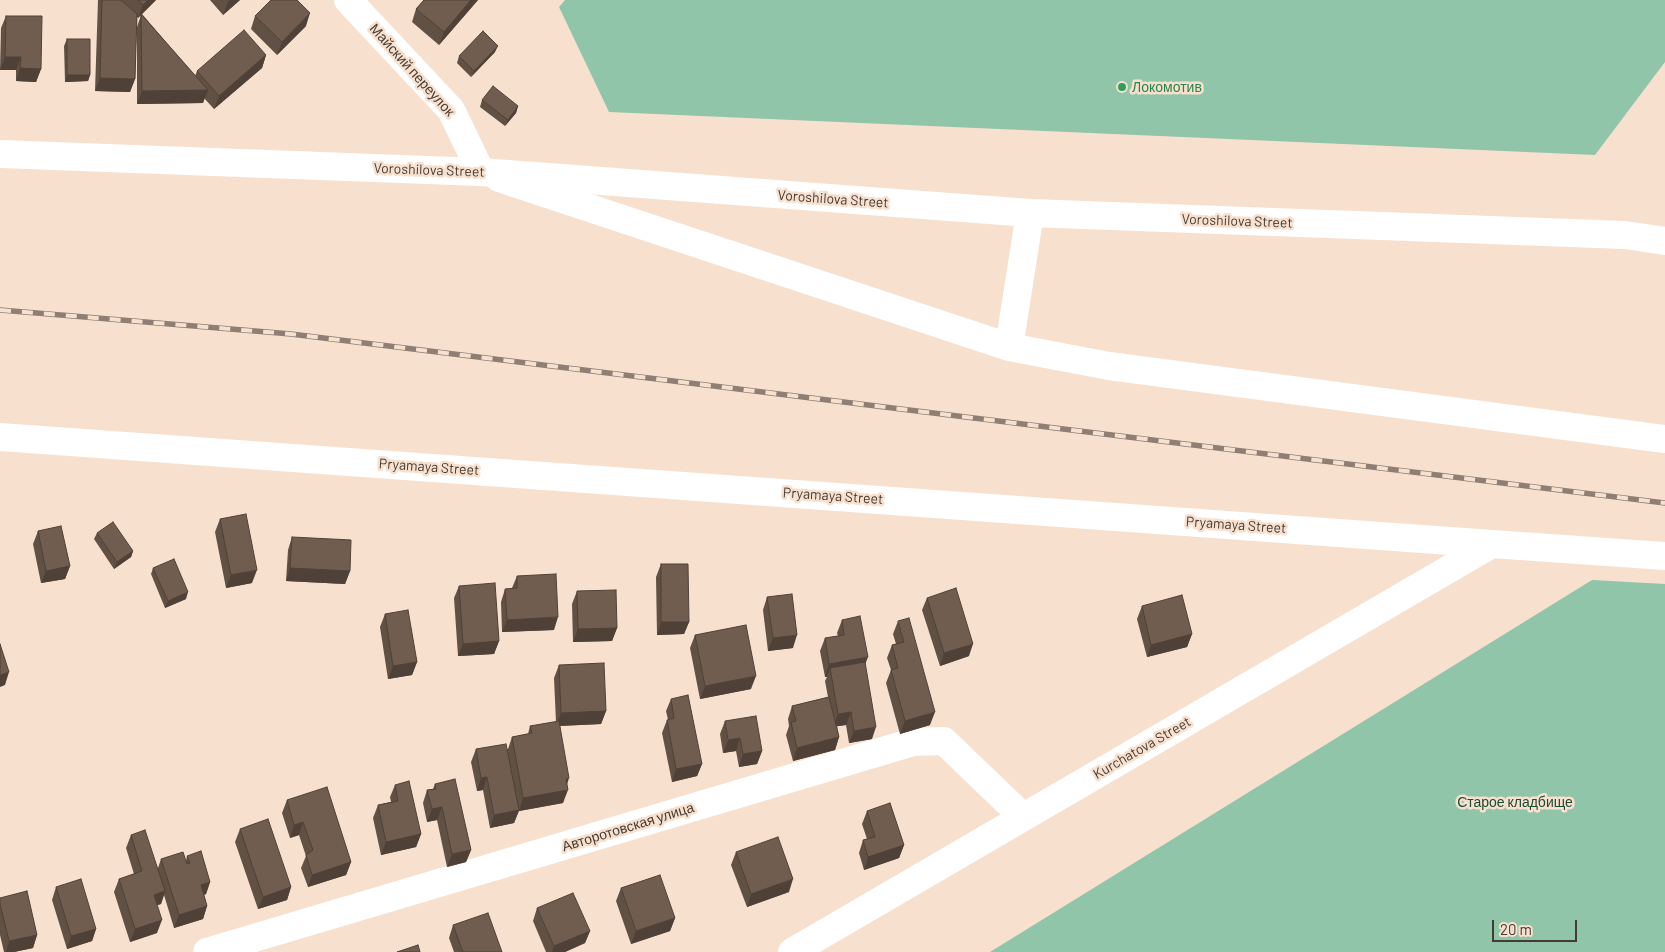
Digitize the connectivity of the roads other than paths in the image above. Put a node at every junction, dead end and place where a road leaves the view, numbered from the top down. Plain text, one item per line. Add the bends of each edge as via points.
1 (348, 0) edge
2 (0, 154) edge
3 (481, 172) junction
4 (1030, 214) junction
5 (1665, 242) edge
6 (1009, 347) junction
7 (0, 436) edge
8 (1665, 439) edge
9 (1492, 544) junction
10 (1665, 556) edge
11 (1024, 817) junction
12 (207, 952) edge
13 (792, 952) edge

1 - 3 street, Майский переулок via 452,110
2 - 3 street, Voroshilova Street
3 - 4 street, Voroshilova Street
3 - 6 street
4 - 5 street, Voroshilova Street via 1625,235
4 - 6 street
6 - 8 street via 1109,366
7 - 9 street, Pryamaya Street
9 - 10 street, Pryamaya Street
9 - 11 street, Kurchatova Street
11 - 12 street, Авторотовская улица via 944,741 913,742
11 - 13 street, Kurchatova Street

